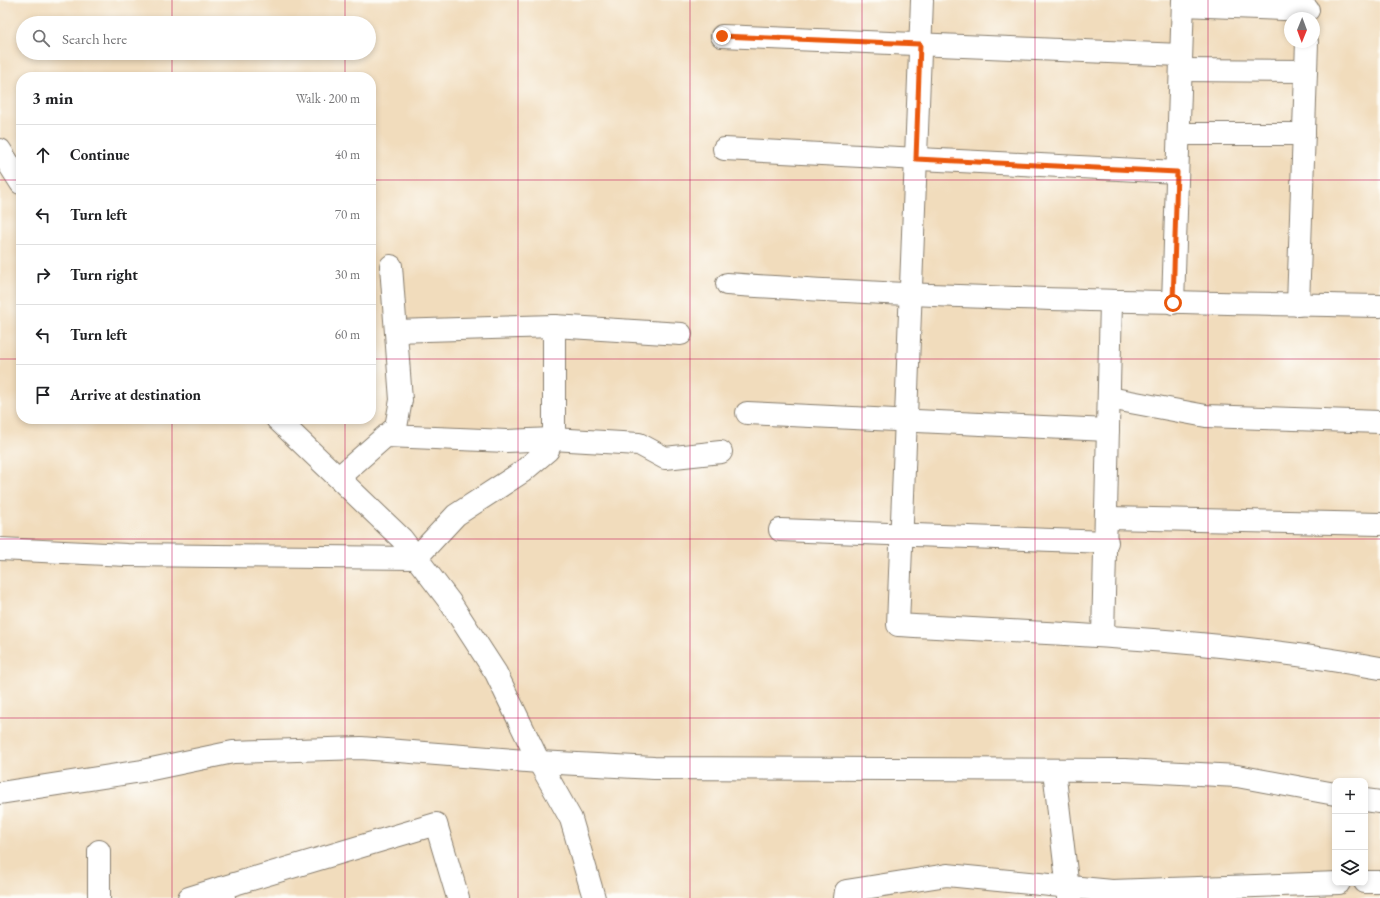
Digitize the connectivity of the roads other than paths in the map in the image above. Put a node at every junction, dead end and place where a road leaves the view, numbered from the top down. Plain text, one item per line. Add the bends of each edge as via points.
1 (922, 0) edge
2 (1183, 3) edge
3 (1308, 9) edge
4 (722, 36) dead end
5 (920, 44) junction
6 (1307, 48) edge
7 (1181, 62) junction
8 (1306, 71) junction
9 (1179, 134) junction
10 (1304, 134) junction
11 (724, 149) dead end
12 (0, 150) edge
13 (916, 159) junction
14 (1177, 172) junction
15 (16, 175) edge
16 (391, 266) dead end
17 (727, 284) dead end
18 (910, 294) junction
19 (1111, 302) junction
20 (1173, 303) junction
21 (1298, 305) junction
22 (1380, 306) edge
23 (554, 326) junction
24 (396, 331) junction
25 (681, 334) dead end
26 (1109, 398) junction
27 (747, 413) dead end
28 (906, 420) junction
29 (1380, 422) edge
30 (282, 424) edge
31 (1108, 430) junction
32 (387, 436) junction
33 (552, 439) junction
34 (721, 452) dead end
35 (339, 477) junction
36 (1108, 518) junction
37 (1380, 524) edge
38 (780, 530) dead end
39 (901, 534) junction
40 (1107, 542) junction
41 (0, 549) edge
42 (416, 558) junction
43 (1103, 636) junction
44 (1380, 668) edge
45 (539, 762) junction
46 (1054, 770) junction
47 (0, 793) edge
48 (1332, 793) edge
49 (1368, 800) edge
50 (1380, 802) edge
51 (99, 852) dead end
52 (1368, 882) edge
53 (1380, 882) edge
54 (1332, 884) edge
55 (1068, 892) edge
56 (223, 893) edge
57 (1207, 893) edge
58 (99, 898) edge
59 (189, 898) edge
60 (458, 898) edge
61 (594, 898) edge
62 (846, 898) edge

1 - 5 street
2 - 3 street
2 - 7 street
4 - 5 street
5 - 7 street
5 - 13 street
6 - 8 street
7 - 8 street
7 - 9 street
8 - 10 street
9 - 10 street
9 - 14 street
10 - 21 street
11 - 13 street
12 - 15 street
13 - 14 street
13 - 18 street
14 - 20 street
16 - 24 street
17 - 18 street
18 - 19 street
18 - 28 street
19 - 20 street
19 - 26 street
20 - 21 street
21 - 22 street
23 - 24 street
23 - 25 street
23 - 33 street
24 - 32 street via 401,400 396,427
26 - 29 street via 1206,416
26 - 31 street
27 - 28 street
28 - 31 street
28 - 39 street
30 - 35 street
31 - 36 street
32 - 33 street via 507,441
32 - 35 street
33 - 34 street via 639,444 665,458
33 - 42 street via 548,450 522,472 456,515
35 - 42 street via 402,539
36 - 37 street
36 - 40 street
38 - 39 street
39 - 40 street
39 - 43 street via 898,625
40 - 43 street
41 - 42 street via 127,555
42 - 45 street via 450,602 496,673
43 - 44 street via 1182,641
45 - 46 street via 654,768
45 - 47 street via 361,748 233,752 142,771
45 - 61 street via 571,819
46 - 48 street via 1125,770 1237,776
46 - 55 street
49 - 50 street
51 - 58 street
52 - 53 street
54 - 57 street
55 - 57 street
55 - 62 street via 947,875 846,891
56 - 59 street
56 - 60 street via 436,824

